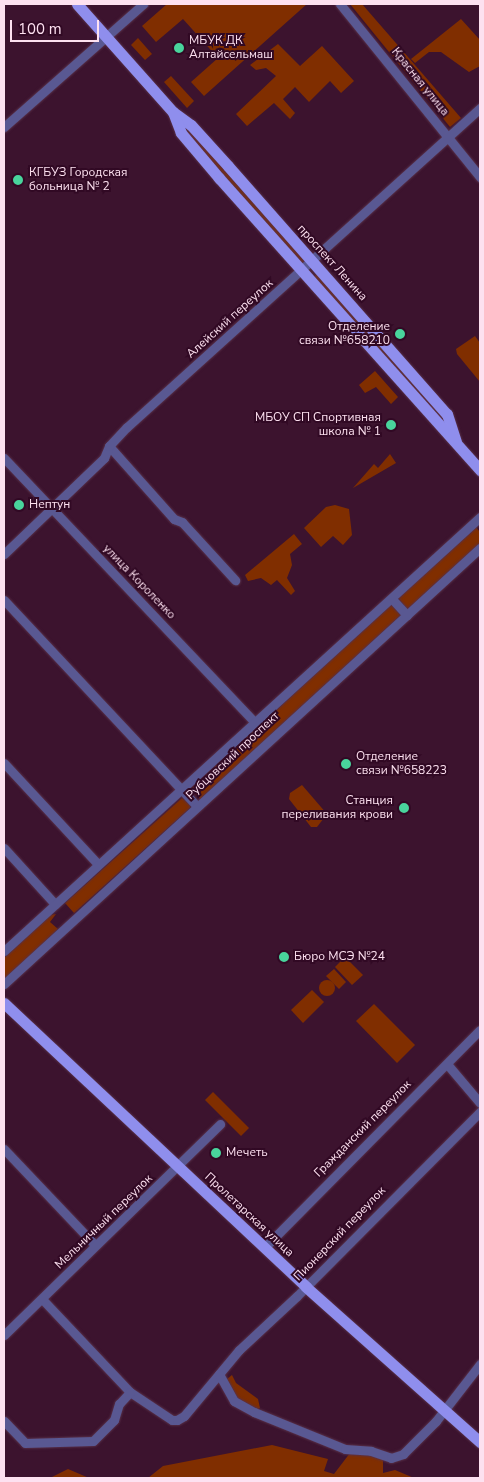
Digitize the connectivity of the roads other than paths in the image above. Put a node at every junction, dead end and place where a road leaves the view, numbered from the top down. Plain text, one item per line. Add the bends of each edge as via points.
1 (77, 4) edge
2 (143, 4) edge
3 (340, 4) edge
4 (106, 36) junction
5 (480, 108) edge
6 (4, 127) edge
7 (184, 127) junction
8 (449, 139) junction
9 (480, 177) edge
10 (312, 261) junction
11 (302, 270) junction
12 (447, 426) junction
13 (109, 446) junction
14 (4, 458) edge
15 (480, 470) edge
16 (50, 508) junction
17 (480, 518) edge
18 (480, 548) edge
19 (4, 554) edge
20 (235, 580) dead end
21 (392, 599) junction
22 (4, 600) edge
23 (408, 614) junction
24 (256, 724) junction
25 (4, 762) edge
26 (184, 789) junction
27 (198, 806) junction
28 (4, 848) edge
29 (98, 864) junction
30 (55, 904) junction
31 (4, 951) edge
32 (4, 984) edge
33 (4, 1003) edge
34 (480, 1030) edge
35 (447, 1064) junction
36 (480, 1103) edge
37 (480, 1112) edge
38 (220, 1124) dead end
39 (4, 1149) edge
40 (178, 1167) junction
41 (94, 1244) junction
42 (265, 1247) junction
43 (306, 1287) junction
44 (43, 1300) junction
45 (6, 1330) edge
46 (480, 1364) edge
47 (219, 1374) junction
48 (130, 1392) junction
49 (444, 1411) junction
50 (4, 1421) edge
51 (480, 1442) edge

1 - 4 main road, проспект Ленина
2 - 4 street
3 - 8 street, Красная улица
4 - 6 street
4 - 7 main road, проспект Ленина
5 - 8 street, Алейский переулок
7 - 10 main road, проспект Ленина
7 - 11 main road, проспект Ленина
8 - 9 street, Красная улица
8 - 10 street, Алейский переулок
10 - 11 street, Алейский переулок
10 - 12 main road, проспект Ленина
11 - 12 main road, проспект Ленина
11 - 13 street, Алейский переулок
12 - 15 main road, проспект Ленина
13 - 16 street, Алейский переулок via 104,458
13 - 20 street via 174,519 182,522
14 - 16 street, улица Короленко
16 - 19 street, Алейский переулок
16 - 24 street, улица Короленко
17 - 21 street, Рубцовский проспект
18 - 23 street, Рубцовский проспект
21 - 23 street
21 - 24 street, Рубцовский проспект
22 - 26 street
23 - 27 street, Рубцовский проспект
24 - 26 street, Рубцовский проспект
25 - 29 street
26 - 27 street
26 - 29 street, Рубцовский проспект
27 - 32 street, Рубцовский проспект
28 - 30 street
29 - 30 street, Рубцовский проспект
30 - 31 street, Рубцовский проспект
33 - 40 main road, Пролетарская улица
34 - 35 street, Гражданский переулок
35 - 36 street
35 - 42 street, Гражданский переулок
37 - 43 street, Пионерский переулок
38 - 40 street, Мельничный переулок
39 - 41 street
40 - 41 street, Мельничный переулок
40 - 42 main road, Пролетарская улица
41 - 44 street, Мельничный переулок
42 - 43 main road, Пролетарская улица
43 - 47 street, Пионерский переулок via 239,1350
43 - 49 main road, Пролетарская улица
44 - 45 street, Мельничный переулок
44 - 48 street
46 - 49 street
47 - 48 street, Пионерский переулок via 184,1416 172,1420
47 - 49 street via 234,1401 254,1412 345,1449 371,1451 391,1458 403,1454
48 - 50 street via 118,1404 114,1420 93,1441 25,1443
49 - 51 main road, Пролетарская улица

